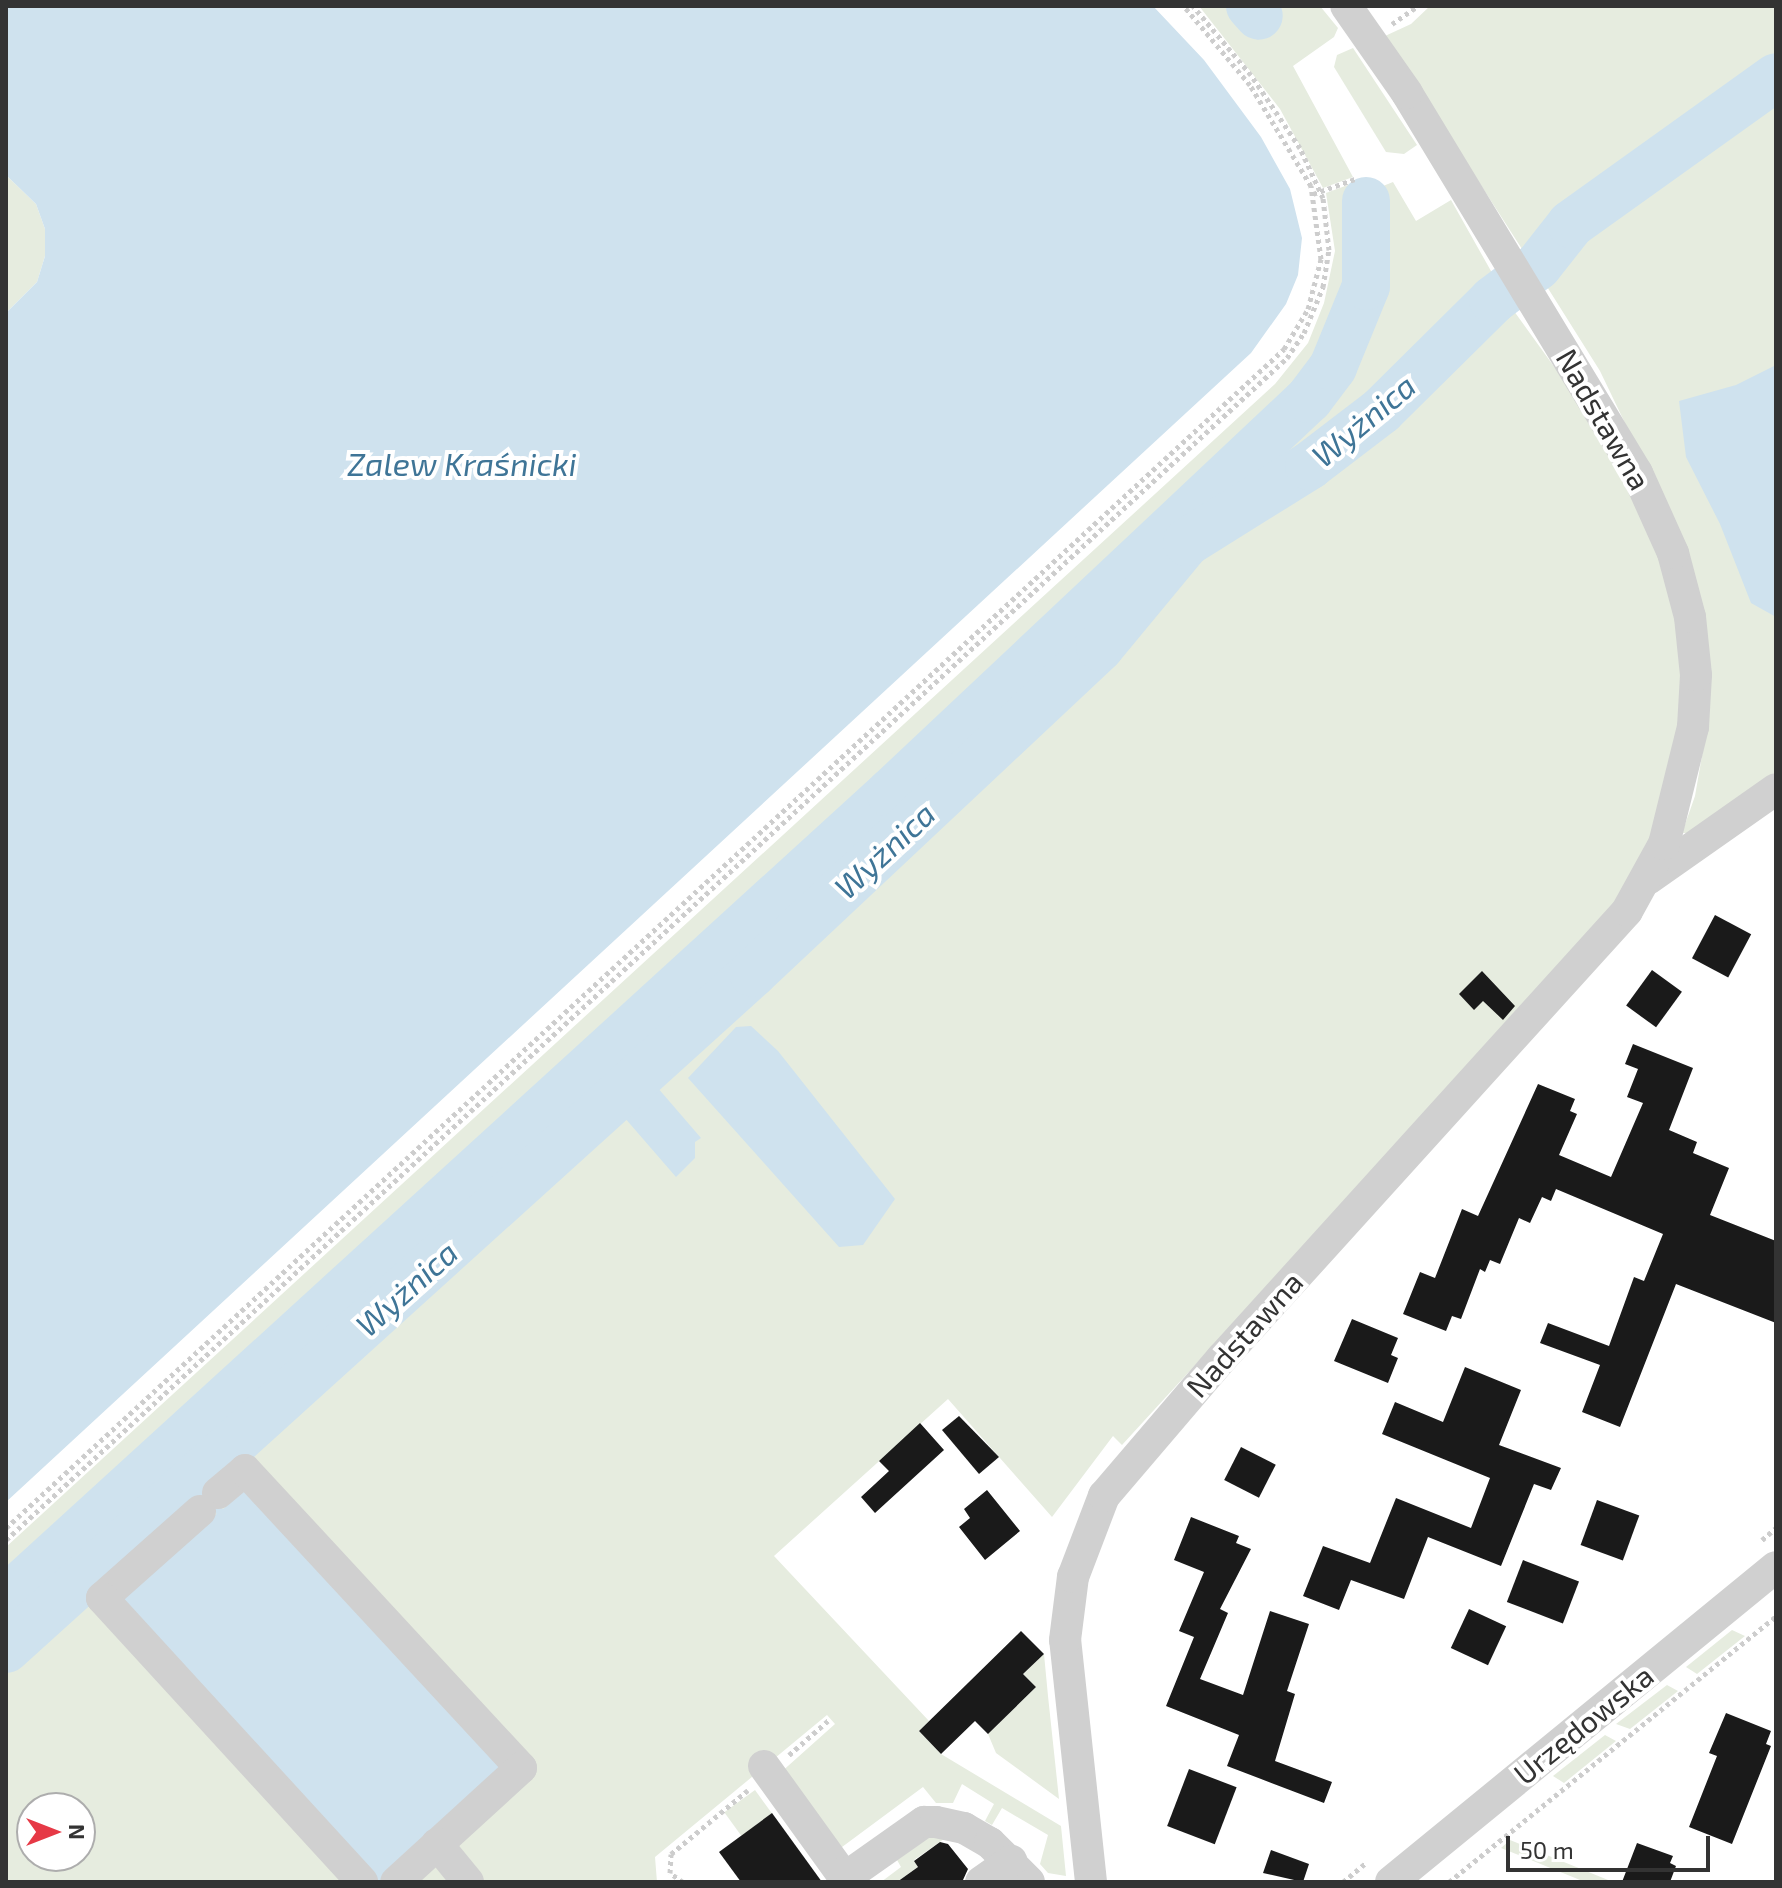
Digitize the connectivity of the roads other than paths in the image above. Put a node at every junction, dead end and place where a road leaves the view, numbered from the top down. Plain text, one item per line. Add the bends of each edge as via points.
1 (1351, 24) edge
2 (1776, 789) edge
3 (1648, 879) junction
4 (1776, 1567) edge
5 (766, 1769) road end
6 (437, 1844) junction
7 (1020, 1872) edge
8 (362, 1882) edge
9 (396, 1882) edge
10 (468, 1882) edge
11 (981, 1882) edge
12 (1091, 1882) edge
13 (1391, 1882) edge

1 - 3 street, Nadstawna via 1563,347 1637,473 1673,553 1690,617 1696,675 1693,727 1678,802
2 - 3 street, Nadstawna
3 - 12 street, Nadstawna via 1627,911 1222,1358 1104,1496 1073,1577 1065,1640
4 - 13 street, Urzędowska
5 - 7 street via 842,1874 853,1872 924,1822 964,1828
6 - 8 street via 521,1768 245,1470 102,1598
6 - 9 street
6 - 10 street
7 - 11 street

